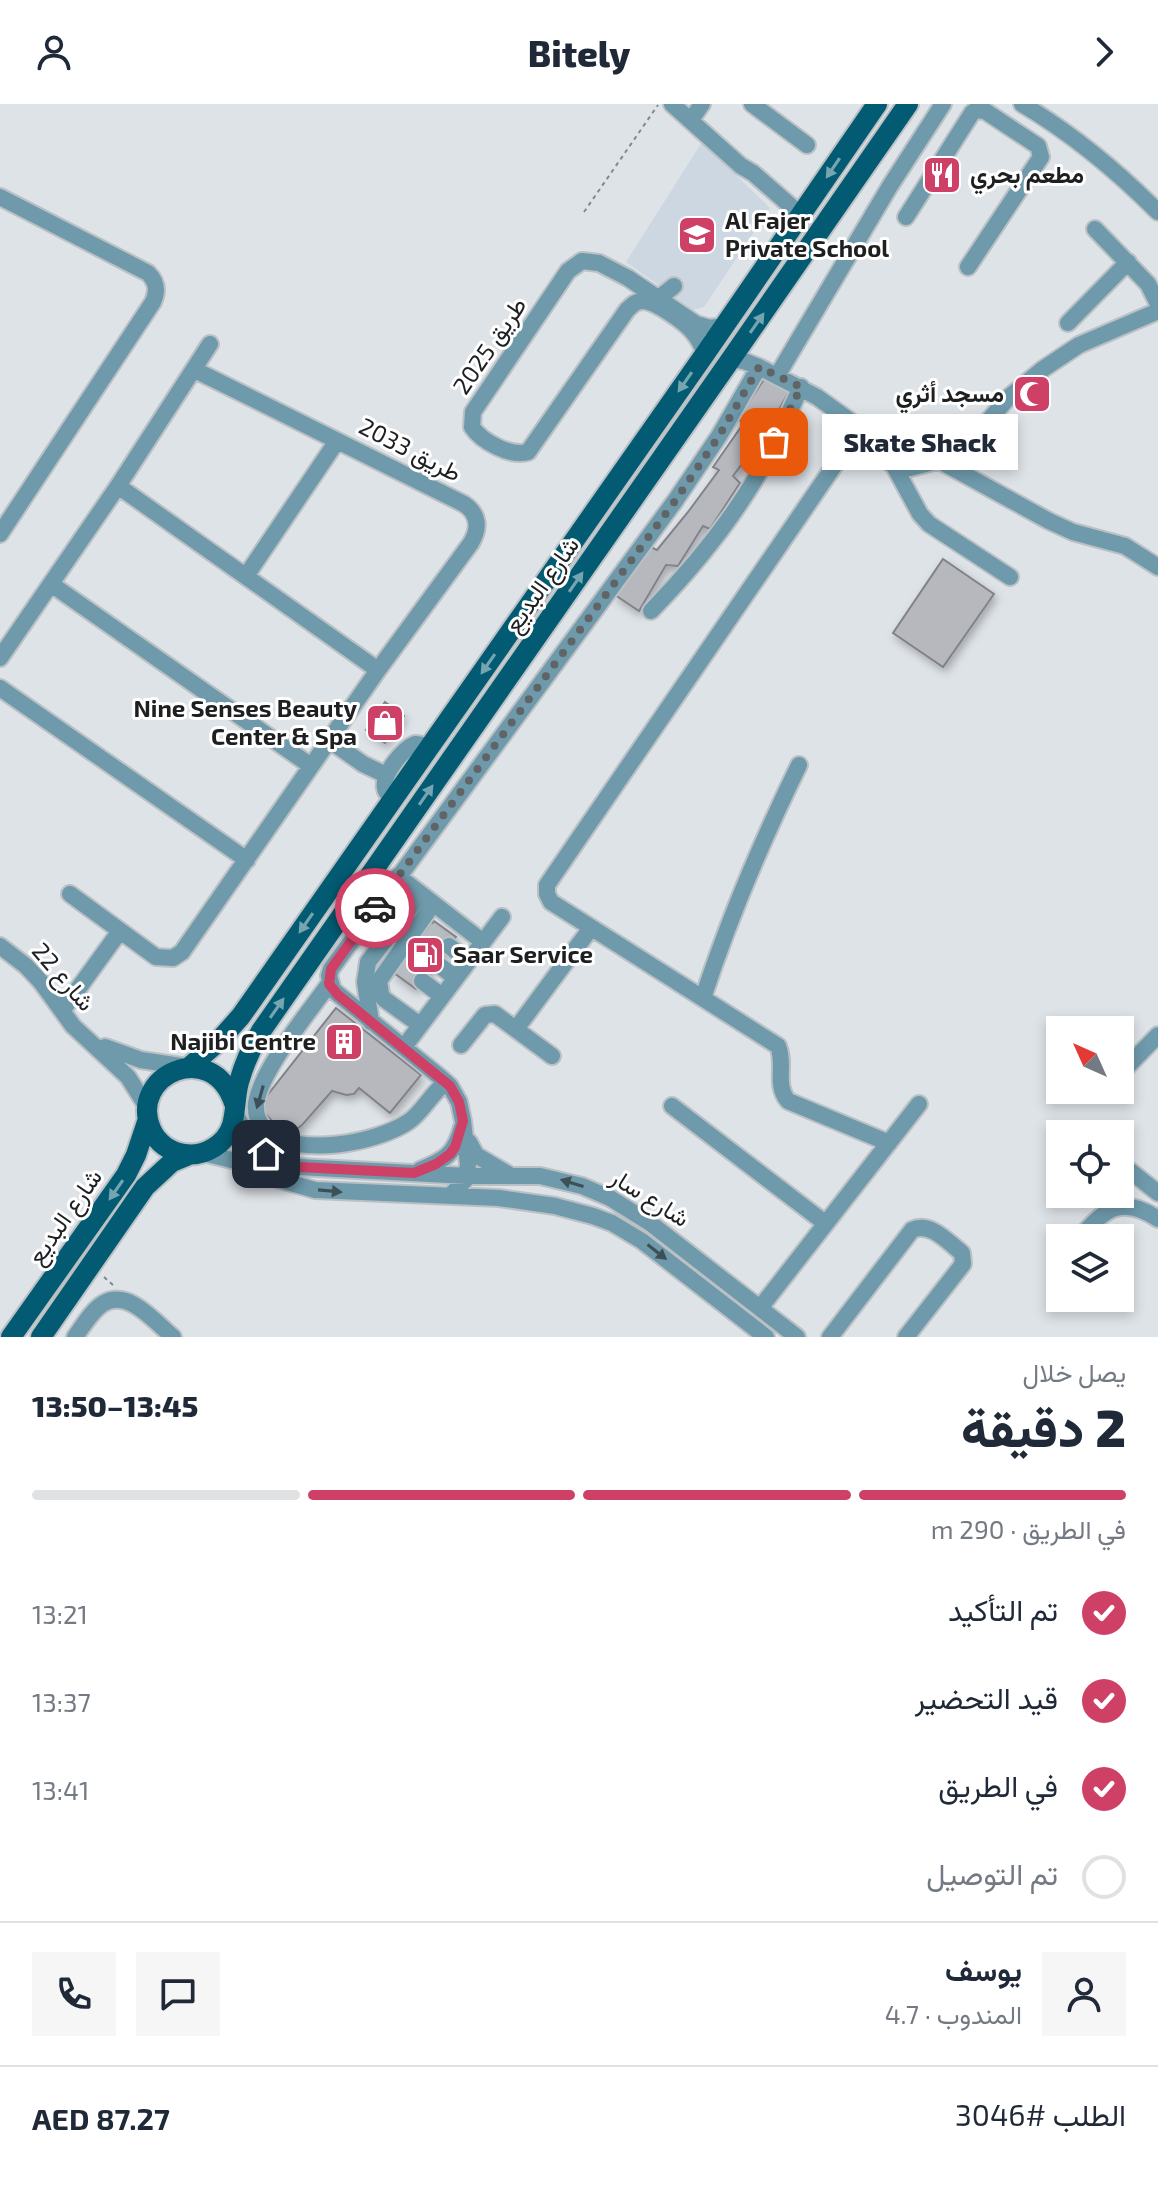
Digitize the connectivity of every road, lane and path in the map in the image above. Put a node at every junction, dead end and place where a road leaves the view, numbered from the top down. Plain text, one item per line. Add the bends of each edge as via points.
1 (658, 104) edge
2 (672, 104) edge
3 (702, 104) edge
4 (752, 104) edge
5 (877, 104) edge
6 (908, 104) edge
7 (943, 104) edge
8 (1022, 104) edge
9 (691, 120) junction
10 (807, 145) dead end
11 (890, 186) junction
12 (0, 197) edge
13 (915, 201) junction
14 (584, 212) dead end
15 (1158, 212) edge
16 (906, 217) dead end
17 (799, 218) junction
18 (1095, 229) dead end
19 (1128, 262) junction
20 (968, 267) dead end
21 (628, 278) junction
22 (674, 286) dead end
23 (658, 299) junction
24 (1158, 304) edge
25 (627, 310) junction
26 (1158, 311) edge
27 (1068, 323) dead end
28 (724, 326) junction
29 (210, 344) dead end
30 (705, 354) junction
31 (731, 359) junction
32 (759, 367) junction
33 (195, 370) junction
34 (777, 376) junction
35 (801, 387) junction
36 (860, 428) junction
37 (337, 441) junction
38 (937, 461) junction
39 (902, 467) junction
40 (118, 486) junction
41 (0, 534) edge
42 (1158, 567) edge
43 (246, 576) junction
44 (1010, 577) dead end
45 (51, 584) junction
46 (651, 611) dead end
47 (0, 658) edge
48 (378, 670) junction
49 (0, 688) edge
50 (329, 740) junction
51 (430, 746) junction
52 (799, 765) dead end
53 (311, 766) junction
54 (386, 775) junction
55 (393, 799) junction
56 (247, 860) junction
57 (398, 876) junction
58 (70, 894) dead end
59 (427, 899) junction
60 (502, 917) dead end
61 (591, 928) junction
62 (120, 931) junction
63 (483, 942) junction
64 (0, 946) edge
65 (449, 946) tunnel mouth
66 (468, 961) junction
67 (436, 963) tunnel mouth
68 (456, 978) junction
69 (422, 981) tunnel mouth
70 (329, 984) junction
71 (442, 996) junction
72 (703, 998) junction
73 (62, 1011) junction
74 (371, 1022) junction
75 (420, 1025) junction
76 (516, 1029) junction
77 (1158, 1035) edge
78 (87, 1040) junction
79 (461, 1045) dead end
80 (404, 1047) junction
81 (552, 1056) dead end
82 (1134, 1060) edge
83 (188, 1068) junction
84 (446, 1082) junction
85 (919, 1104) dead end
86 (672, 1106) dead end
87 (234, 1107) junction
88 (148, 1113) junction
89 (463, 1121) junction
90 (889, 1143) junction
91 (196, 1154) junction
92 (414, 1173) junction
93 (1134, 1174) edge
94 (467, 1176) junction
95 (510, 1176) junction
96 (1158, 1193) edge
97 (451, 1195) junction
98 (1158, 1219) edge
99 (825, 1223) junction
100 (1092, 1224) edge
101 (91, 1265) junction
102 (133, 1304) junction
103 (760, 1308) junction
104 (758, 1334) edge
105 (11, 1337) edge
106 (41, 1337) edge
107 (75, 1337) edge
108 (173, 1337) edge
109 (797, 1337) edge
110 (830, 1337) edge
111 (906, 1337) edge

1 - 14 path
2 - 9 street
3 - 9 street
4 - 10 street
5 -> 17 main road, شارع البديع
31 -> 6 main road, شارع البديع
7 - 11 street
8 - 15 street via 1095,153
9 - 17 street
11 - 13 street
11 - 34 street
12 - 41 street via 148,273 157,290
13 - 16 street
13 - 20 street via 976,110 1038,146 1038,163
17 - 28 main road, شارع البديع
18 - 19 street
19 - 24 street
19 - 27 street
21 - 23 street, طريق 2025
21 - 25 street
21 - 25 street, طريق 2025 via 593,261 572,267 473,412 475,432 514,454 532,449
22 - 23 street
23 - 28 street, طريق 2025 via 696,324
25 - 30 street via 640,301 655,304 691,330
26 - 38 street via 1079,345 1043,369 959,449
28 - 30 main road, شارع البديع
29 - 33 street
30 -> 51 main road, شارع البديع
31 - 32 street
87 -> 31 main road, شارع البديع via 261,1031
32 - 34 street
32 - 57 street via 675,501
33 - 37 street, طريق 2033
33 - 40 street
34 - 35 street
35 - 36 street
35 - 46 street via 733,515
36 - 38 street via 889,433
36 - 39 street via 871,447
36 - 61 street via 547,885 551,902
37 - 43 street
37 - 48 street, طريق 2033 via 464,504 477,522 471,543
38 - 39 street
38 - 42 street via 1060,527 1125,546
39 - 44 street via 929,524
40 - 43 street
40 - 45 street
43 - 48 street
45 - 47 street
45 - 53 street
48 - 50 street, طريق 2033
49 - 56 street
50 - 53 street, طريق 2033
50 - 54 street
51 - 54 street via 410,745
51 - 55 main road, شارع البديع
52 - 72 street via 746,880
53 - 56 street, طريق 2033
54 - 55 street via 385,788
55 -> 83 main road, شارع البديع via 241,1016
56 - 62 street, طريق 2033 via 178,956 156,957
57 - 59 street
57 - 70 street via 335,962
58 - 62 street, طريق 2033
59 - 63 street
59 - 74 street via 368,962
59 - 75 street via 423,927 379,981 384,999
60 - 63 street
61 - 72 street
61 - 76 street
62 - 73 street
63 - 66 street
64 - 73 street, شارع 22 via 26,966
65 - 66 street
66 - 68 street
67 - 68 street
68 - 71 street
69 - 71 street
70 - 74 street
70 -> 84 street via 258,1094 256,1114 264,1129 293,1145 329,1145 380,1135 413,1118
71 - 75 street
72 - 90 street via 778,1046 779,1085 788,1101
73 - 78 street, شارع 22
74 - 80 street
75 - 80 street
76 - 79 street via 490,1013
76 - 81 street
77 - 82 street
78 - 83 street, شارع 22 via 141,1060
78 - 88 street, شارع 22 via 128,1077
80 - 84 street
83 - 87 main road via 213,1073 223,1081
83 - 88 main road via 161,1080
84 - 89 street
85 - 90 street
86 - 99 street
87 - 91 main road via 226,1138
87 - 92 street, شارع سار via 251,1141 282,1162
88 - 91 main road via 162,1144 174,1152
88 -> 105 main road, شارع البديع via 126,1175
89 - 92 street via 450,1154
89 - 94 street
89 - 95 street via 476,1155
90 - 99 street
91 -> 97 street, شارع سار via 240,1162 315,1190
91 - 101 main road, شارع البديع via 172,1162 151,1181
92 - 94 street, شارع سار
93 - 96 street
94 - 95 street, شارع سار
94 - 97 street
103 -> 95 street, شارع سار via 626,1207 582,1186
97 -> 104 street, شارع سار via 564,1208 612,1223
98 - 100 street via 1143,1209 1121,1207 1101,1214
99 - 103 street
101 - 102 path
101 - 106 main road, شارع البديع
102 - 107 street via 103,1303
102 - 108 street
103 - 109 street, شارع سار
110 - 111 street via 912,1230 926,1227 962,1253 963,1264

